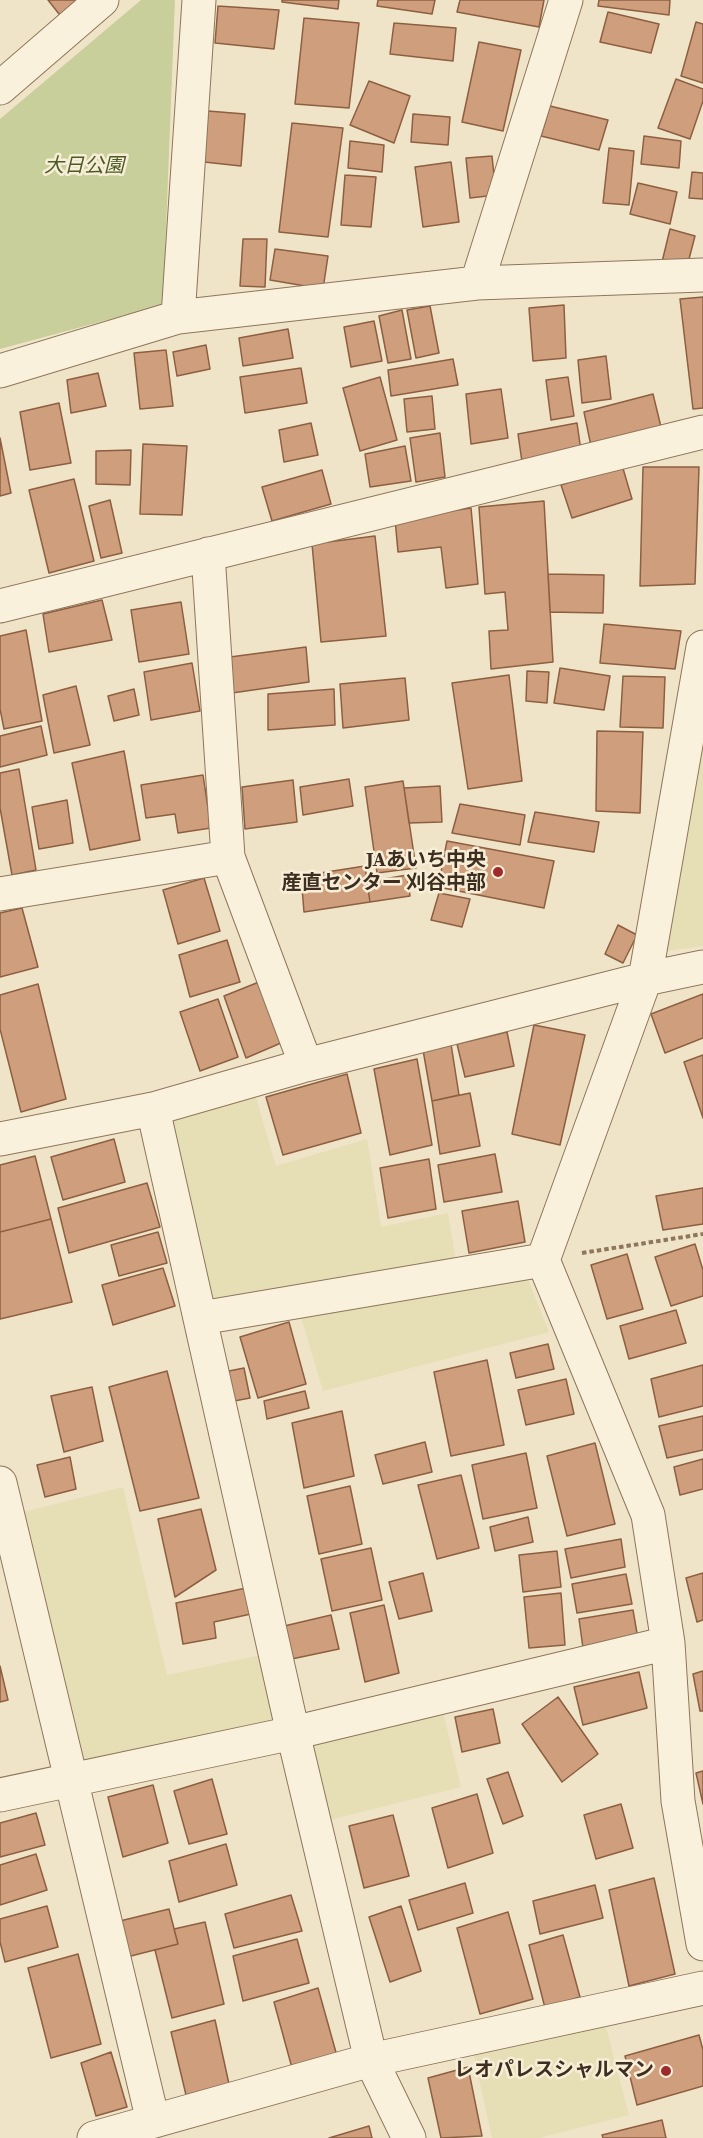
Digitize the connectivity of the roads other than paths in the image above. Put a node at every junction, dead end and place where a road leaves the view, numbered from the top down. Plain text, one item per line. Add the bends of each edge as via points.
1 (102, 0) edge
2 (199, 0) edge
3 (566, 0) edge
4 (0, 88) edge
5 (703, 275) edge
6 (477, 283) junction
7 (178, 317) junction
8 (0, 372) edge
9 (703, 432) edge
10 (208, 554) junction
11 (0, 606) edge
12 (703, 646) edge
13 (228, 856) junction
14 (0, 894) edge
15 (703, 967) edge
16 (645, 979) junction
17 (306, 1065) junction
18 (153, 1109) junction
19 (0, 1139) edge
20 (543, 1260) junction
21 (201, 1318) junction
22 (0, 1483) edge
23 (668, 1643) junction
24 (293, 1732) junction
25 (71, 1778) junction
26 (0, 1795) edge
27 (703, 1944) edge
28 (703, 1988) edge
29 (371, 2060) junction
30 (153, 2121) junction
31 (94, 2138) edge
32 (408, 2138) edge

1 - 4 street
2 - 7 street
3 - 6 street
5 - 6 street
6 - 7 street
7 - 8 street
9 - 10 street
10 - 11 street
10 - 13 street
12 - 16 street
13 - 14 street
13 - 17 street
15 - 16 street
16 - 17 street
16 - 20 street
17 - 18 street
18 - 19 street
18 - 21 street
20 - 21 street
20 - 23 street via 648,1515
21 - 24 street
22 - 25 street
23 - 24 street
23 - 27 street via 678,1801
24 - 25 street
24 - 29 street
25 - 26 street
25 - 30 street
28 - 29 street
29 - 30 street
29 - 32 street
30 - 31 street

